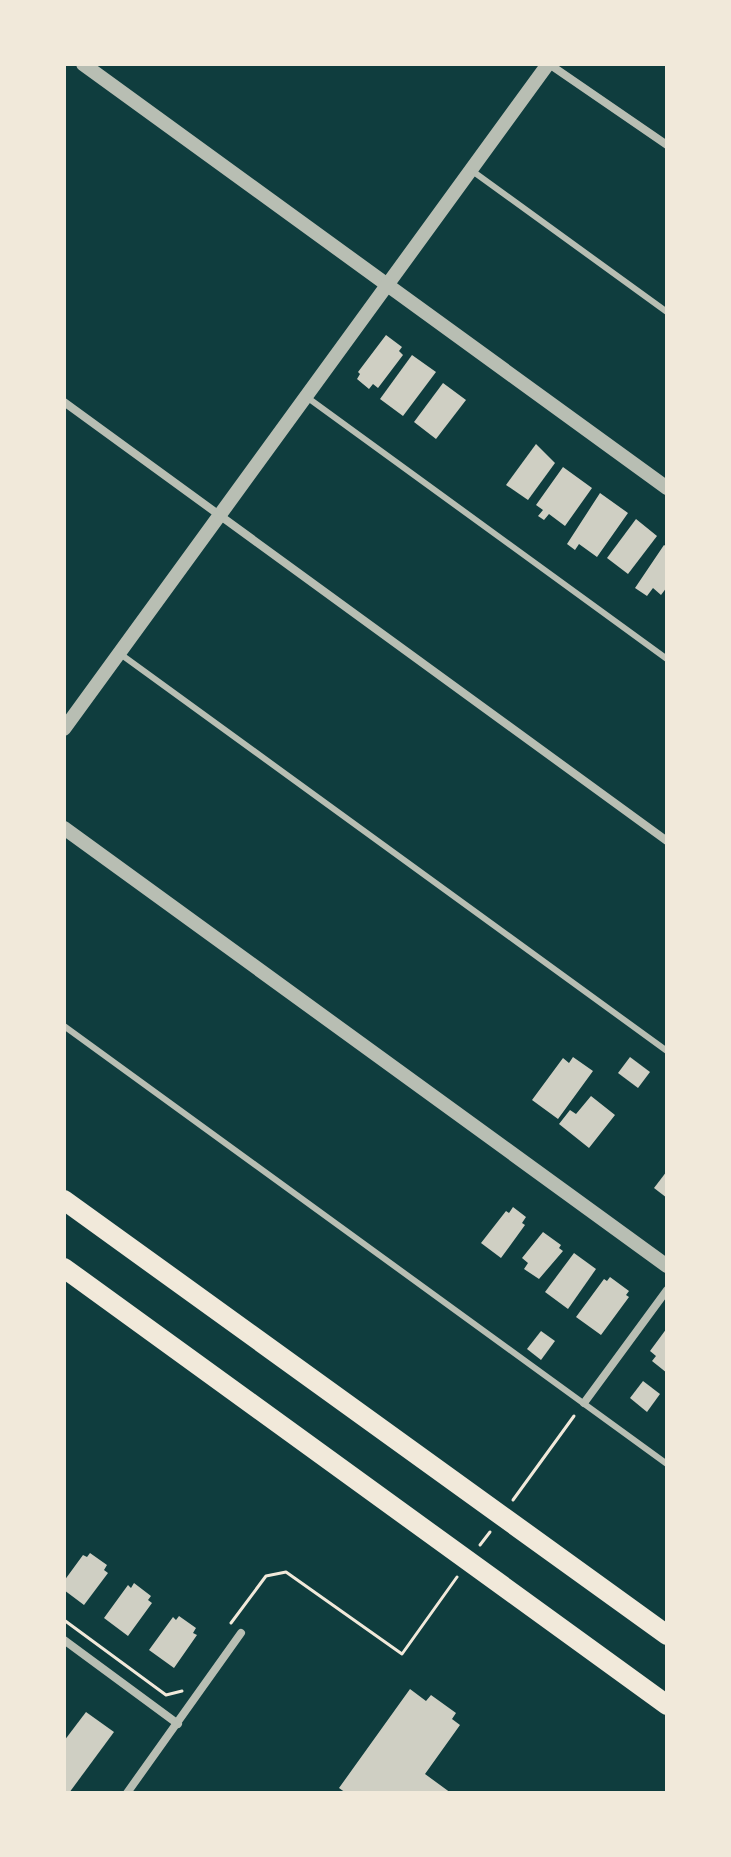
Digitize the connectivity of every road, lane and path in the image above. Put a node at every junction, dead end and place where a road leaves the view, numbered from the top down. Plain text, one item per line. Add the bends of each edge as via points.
1 (83, 64) edge
2 (549, 64) edge
3 (667, 145) edge
4 (471, 170) junction
5 (386, 284) junction
6 (667, 312) edge
7 (305, 396) junction
8 (64, 402) edge
9 (667, 488) edge
10 (218, 515) junction
11 (119, 653) junction
12 (667, 659) edge
13 (64, 729) edge
14 (64, 828) edge
15 (667, 841) edge
16 (64, 1026) edge
17 (667, 1051) edge
18 (64, 1200) edge
19 (667, 1266) edge
20 (64, 1268) edge
21 (667, 1290) edge
22 (584, 1403) junction
23 (574, 1416) dead end
24 (667, 1464) edge
25 (505, 1510) dead end
26 (496, 1523) dead end
27 (477, 1548) dead end
28 (459, 1574) dead end
29 (64, 1620) edge
30 (224, 1633) dead end
31 (241, 1633) dead end
32 (667, 1635) edge
33 (64, 1640) edge
34 (190, 1679) dead end
35 (667, 1705) edge
36 (178, 1724) junction
37 (127, 1793) edge

1 - 5 street
2 - 3 street
2 - 4 street
4 - 5 street
4 - 6 lane
5 - 7 street
5 - 9 street
7 - 10 street
7 - 12 lane
8 - 10 street
10 - 11 street
10 - 15 street
11 - 13 street
11 - 17 lane
14 - 19 street
16 - 22 lane
18 - 32 highway
20 - 35 highway
21 - 22 street
22 - 24 lane
23 - 25 path
26 - 27 path
28 - 30 path via 402,1654 286,1572 266,1576
29 - 34 path via 170,1696
31 - 36 street
33 - 36 street
36 - 37 street

